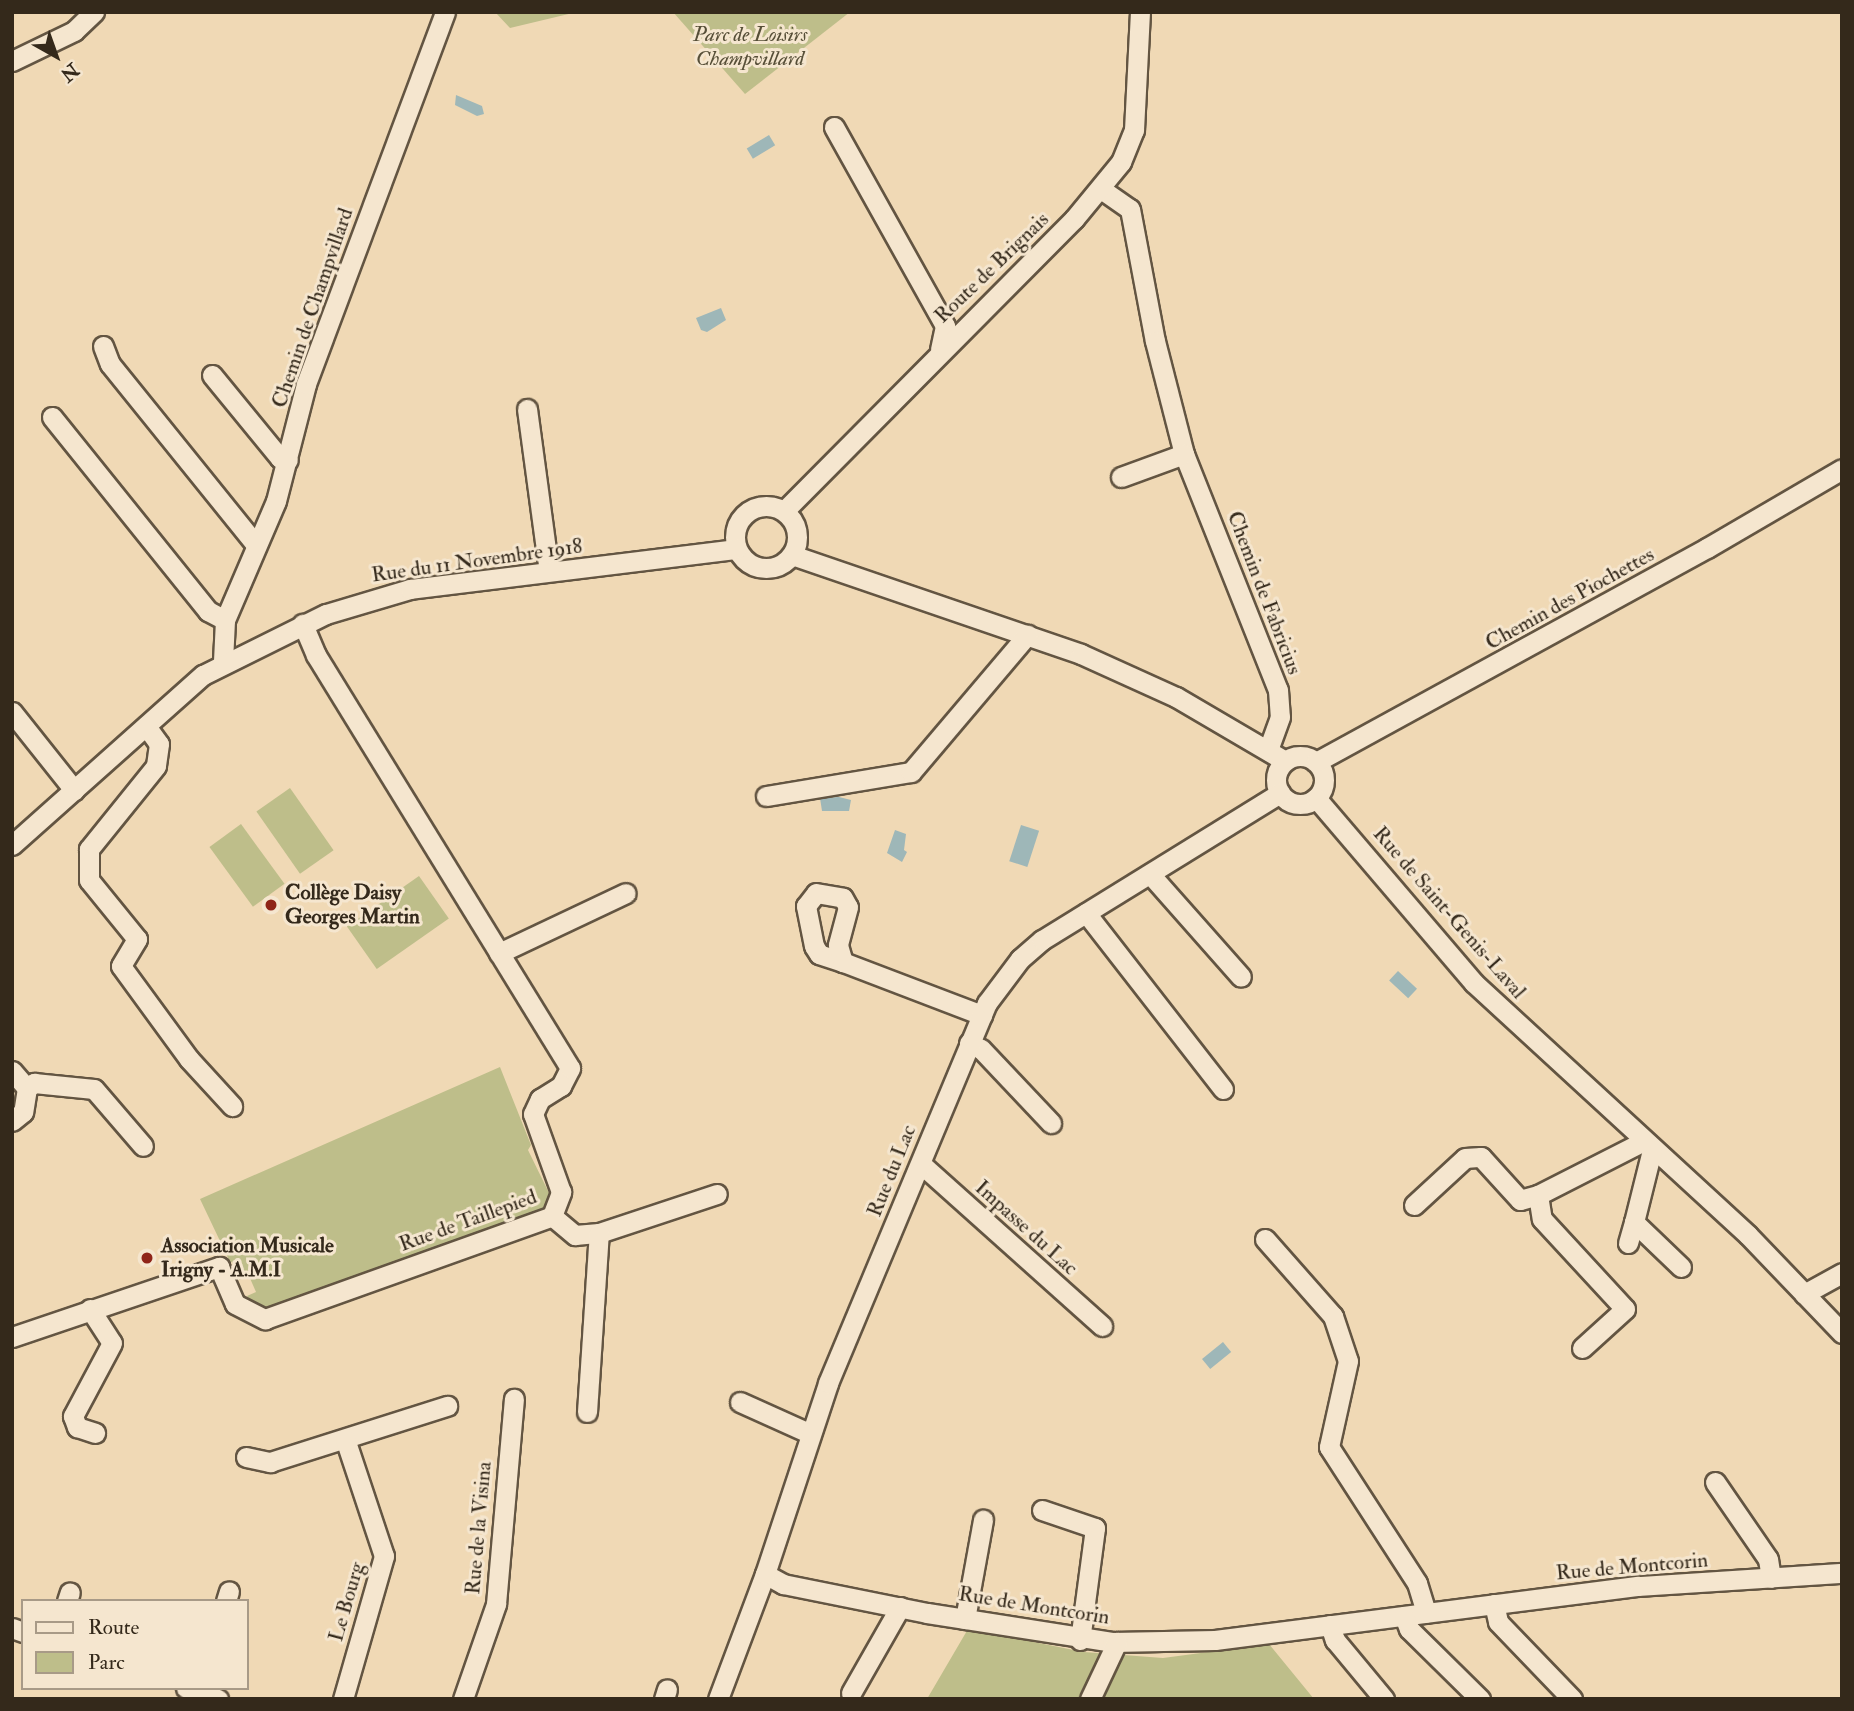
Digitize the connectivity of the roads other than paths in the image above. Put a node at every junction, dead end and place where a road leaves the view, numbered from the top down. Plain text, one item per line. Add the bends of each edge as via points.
1 (94, 12) edge
2 (445, 12) edge
3 (1140, 12) edge
4 (12, 61) edge
5 (834, 127) dead end
6 (1101, 189) junction
7 (103, 346) dead end
8 (940, 350) junction
9 (212, 375) dead end
10 (527, 410) dead end
11 (52, 417) dead end
12 (1184, 454) junction
13 (288, 460) junction
14 (1842, 469) edge
15 (1121, 477) dead end
16 (784, 511) junction
17 (255, 544) junction
18 (736, 549) junction
19 (792, 555) junction
20 (549, 571) junction
21 (225, 620) junction
22 (303, 624) junction
23 (1027, 635) junction
24 (223, 661) junction
25 (12, 712) edge
26 (146, 726) junction
27 (1268, 750) junction
28 (1285, 761) junction
29 (1316, 762) junction
30 (74, 790) junction
31 (1280, 793) junction
32 (766, 796) dead end
33 (1316, 798) junction
34 (12, 845) edge
35 (1150, 874) junction
36 (626, 893) dead end
37 (1086, 913) junction
38 (499, 953) junction
39 (843, 962) dead end
40 (1241, 977) dead end
41 (982, 1015) junction
42 (969, 1043) junction
43 (12, 1071) edge
44 (27, 1088) junction
45 (1223, 1089) dead end
46 (232, 1106) dead end
47 (12, 1121) edge
48 (1051, 1123) dead end
49 (144, 1146) dead end
50 (1647, 1146) junction
51 (920, 1164) junction
52 (717, 1194) dead end
53 (1538, 1195) junction
54 (1414, 1205) dead end
55 (552, 1216) junction
56 (1634, 1222) junction
57 (599, 1233) junction
58 (1265, 1239) dead end
59 (1628, 1243) dead end
60 (1681, 1266) dead end
61 (1842, 1273) edge
62 (1804, 1294) junction
63 (90, 1309) junction
64 (1102, 1326) dead end
65 (1842, 1333) edge
66 (12, 1337) edge
67 (1582, 1348) dead end
68 (514, 1399) dead end
69 (740, 1402) dead end
70 (447, 1406) dead end
71 (587, 1412) dead end
72 (95, 1433) dead end
73 (809, 1433) junction
74 (345, 1439) junction
75 (246, 1457) dead end
76 (1715, 1482) dead end
77 (1042, 1510) dead end
78 (983, 1520) dead end
79 (1842, 1573) edge
80 (765, 1574) junction
81 (1771, 1578) junction
82 (1494, 1604) junction
83 (900, 1607) junction
84 (1426, 1613) junction
85 (1404, 1616) junction
86 (965, 1619) junction
87 (1330, 1625) junction
88 (1080, 1640) junction
89 (1117, 1642) junction
90 (196, 1690) edge
91 (851, 1693) dead end
92 (218, 1699) edge
93 (343, 1699) edge
94 (463, 1699) edge
95 (718, 1699) edge
96 (1090, 1699) edge
97 (1384, 1699) edge
98 (1480, 1699) edge
99 (1572, 1699) edge

1 - 4 street via 74,31
2 - 13 street, Chemin de Champvillard via 306,384
3 - 6 street, Route de Brignais via 1134,130 1121,162
5 - 8 street via 945,326
6 - 8 street, Route de Brignais
6 - 12 street, Chemin de Fabricius via 1130,209 1154,341
7 - 17 street via 110,364
8 - 16 street, Route de Brignais
9 - 13 street via 280,458
10 - 20 street
11 - 21 street via 208,611
12 - 15 street
12 - 27 street, Chemin de Fabricius via 1278,690 1280,717
13 - 17 street, Chemin de Champvillard via 276,501
14 - 29 street, Chemin des Piochettes
16 - 18 street via 760,506 744,514 735,530
16 - 19 street via 797,537
17 - 21 street, Chemin de Champvillard
18 - 19 street via 749,564 767,569
18 - 20 street, Rue du 11 Novembre 1918
19 - 23 street
20 - 22 street, Rue du 11 Novembre 1918 via 385,594
21 - 24 street, Chemin de Champvillard
22 - 24 street, Rue du 11 Novembre 1918
22 - 38 street, Rue de Taillepied via 316,655
23 - 27 street via 1177,697
23 - 32 street via 911,772
24 - 26 street, Rue du 11 Novembre 1918
25 - 30 street
26 - 30 street, Rue du 11 Novembre 1918
26 - 46 street via 159,744 156,766 89,849 89,880 137,939 121,966 189,1059
27 - 28 street
28 - 29 street via 1301,756
28 - 31 street via 1277,775
29 - 33 street via 1324,783
30 - 34 street, Rue du 11 Novembre 1918
31 - 33 street via 1298,804
31 - 35 street, Rue du Lac
33 - 50 street, Rue de Saint-Genis-Laval via 1474,984
35 - 37 street, Rue du Lac
35 - 40 street
36 - 38 street
37 - 41 street, Rue du Lac via 1020,959
37 - 45 street
38 - 55 street, Rue de Taillepied via 570,1068 561,1086 540,1099 533,1114 561,1192
39 - 41 street
41 - 42 street, Rue du Lac
42 - 48 street via 981,1049
42 - 51 street, Rue du Lac
43 - 44 street
44 - 47 street via 23,1112
44 - 49 street via 34,1083 94,1089
50 - 53 street
50 - 56 street
50 - 62 street, Rue de Saint-Genis-Laval via 1748,1236
51 - 64 street, Impasse du Lac
51 - 73 street, Rue du Lac
52 - 57 street
53 - 54 street via 1520,1200 1481,1157 1473,1157 1465,1158
53 - 67 street via 1542,1219 1625,1309
55 - 57 street via 575,1235
55 - 63 street, Rue de Taillepied via 265,1319 235,1304 219,1267
56 - 59 street
56 - 60 street
57 - 71 street
58 - 84 street via 1333,1316 1348,1361 1329,1447 1417,1583
61 - 62 street
62 - 65 street, Rue de Saint-Genis-Laval
63 - 66 street, Rue de Taillepied
63 - 72 street via 112,1343 73,1416 77,1427
68 - 94 street, Rue de la Visina via 496,1604
69 - 73 street
70 - 74 street
73 - 80 street, Rue du Lac
74 - 75 street via 270,1462
74 - 93 street, Le Bourg via 384,1556
76 - 81 street via 1768,1559
77 - 88 street via 1095,1528
78 - 86 street
79 - 81 street, Rue de Montcorin
80 - 83 street, Rue de Montcorin via 783,1584
80 - 95 street, Rue du Lac
81 - 82 street, Rue de Montcorin via 1639,1586
82 - 84 street, Rue de Montcorin
82 - 99 street via 1498,1622
83 - 86 street, Rue de Montcorin
83 - 91 street
84 - 85 street, Rue de Montcorin
85 - 87 street, Rue de Montcorin
85 - 98 street via 1409,1629
86 - 88 street, Rue de Montcorin
87 - 89 street, Rue de Montcorin via 1215,1640
87 - 97 street via 1335,1640
88 - 89 street, Rue de Montcorin
89 - 96 street
90 - 92 street

